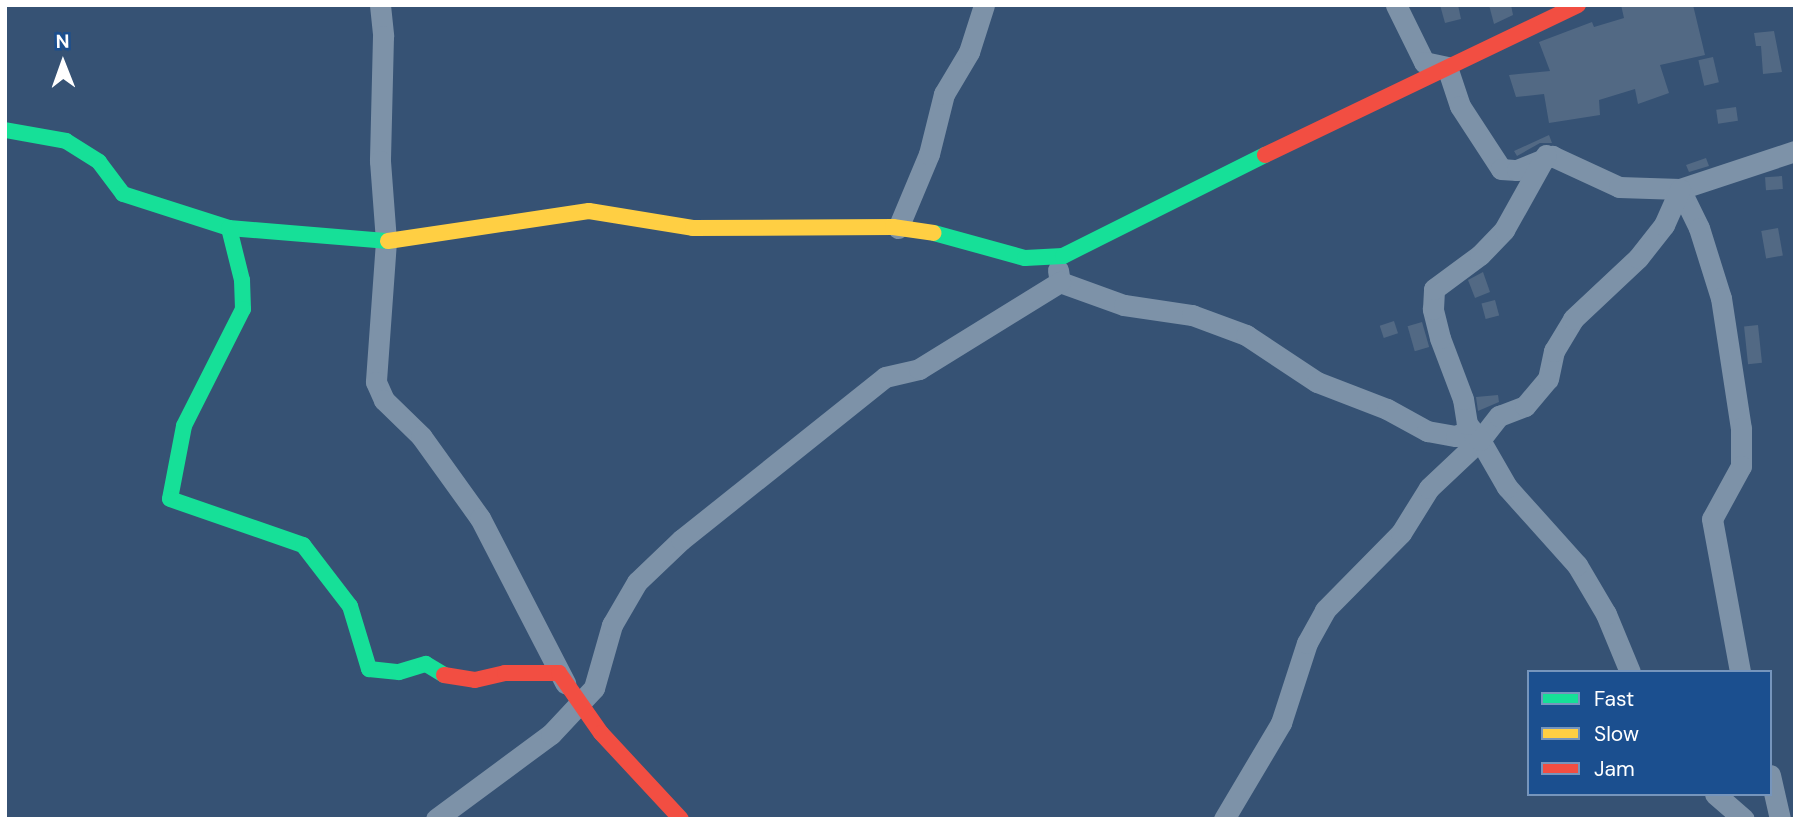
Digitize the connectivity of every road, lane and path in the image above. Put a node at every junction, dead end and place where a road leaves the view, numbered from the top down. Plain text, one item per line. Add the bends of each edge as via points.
1 (380, 5) edge
2 (984, 5) edge
3 (1396, 5) edge
4 (1578, 5) edge
5 (1447, 67) junction
6 (5, 130) edge
7 (1795, 150) edge
8 (1546, 155) junction
9 (1680, 189) junction
10 (229, 228) junction
11 (898, 228) junction
12 (386, 241) junction
13 (1063, 256) junction
14 (1060, 282) junction
15 (1475, 435) junction
16 (1629, 670) edge
17 (1740, 670) edge
18 (559, 673) junction
19 (579, 705) junction
20 (1772, 784) edge
21 (1717, 796) edge
22 (436, 819) edge
23 (681, 819) edge
24 (1224, 819) edge
25 (1744, 819) edge
26 (1780, 819) edge

1 - 12 street via 380,161
2 - 11 street via 969,52 944,94 929,154
3 - 5 street via 1424,62
4 - 5 street
5 - 8 street via 1460,106 1501,169 1517,170
5 - 13 street
6 - 10 street via 66,141 99,162 123,194
7 - 9 street
8 - 9 street via 1619,187
8 - 15 street via 1504,230 1480,255 1434,289 1440,338
9 - 15 street via 1664,225 1638,258 1573,319 1554,351 1548,379 1525,406 1499,416
9 - 17 street via 1695,218 1721,298 1741,428 1741,466 1712,519
10 - 12 street
10 - 18 street via 242,280 243,309 184,426 180,466 170,499 303,545 350,606 369,669 399,671 426,664 449,678 475,680 505,673
11 - 12 street via 693,228 589,211
11 - 13 street via 923,230 1025,258
12 - 18 street via 376,382 384,400 421,436 480,518
13 - 14 street via 1058,268
14 - 15 street via 1124,305 1214,322 1278,353 1317,382 1387,409 1427,431
14 - 19 street via 919,369 886,377 681,540 637,582 612,625 594,688
15 - 16 street via 1507,487 1577,565 1606,614
15 - 24 street via 1429,488 1401,533 1325,610 1307,643 1280,723
18 - 19 street
19 - 22 street via 551,734
19 - 23 street
20 - 26 street
21 - 25 street

